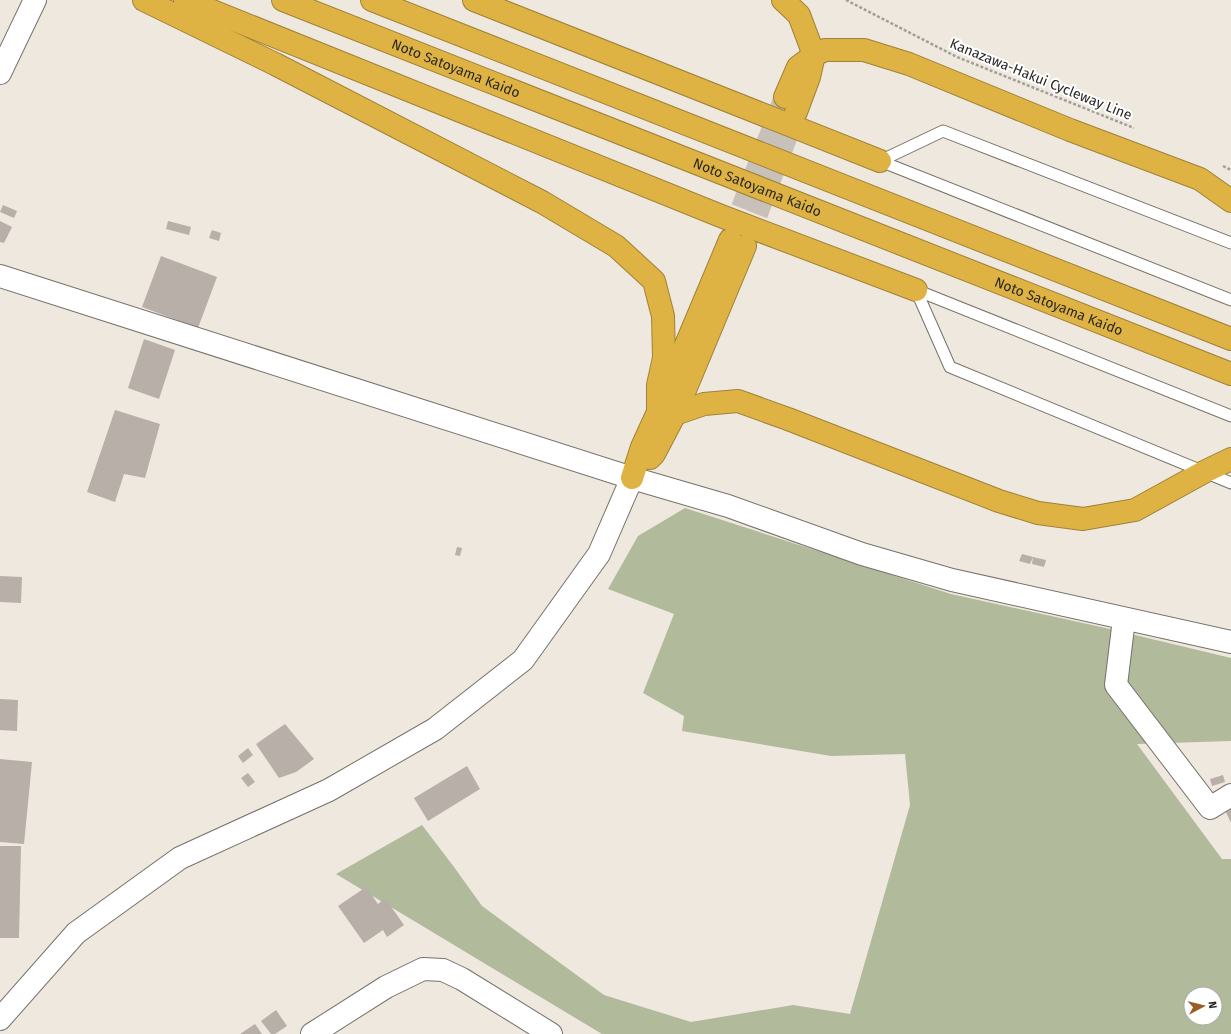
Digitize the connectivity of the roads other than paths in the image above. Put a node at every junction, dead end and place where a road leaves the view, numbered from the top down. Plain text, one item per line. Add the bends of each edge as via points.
1 (35, 0) edge
2 (144, 0) edge
3 (185, 0) edge
4 (283, 0) edge
5 (372, 0) edge
6 (474, 0) edge
7 (783, 0) edge
8 (814, 55) junction
9 (0, 73) edge
10 (790, 104) tunnel mouth
11 (880, 161) junction
12 (1231, 201) edge
13 (737, 243) tunnel mouth
14 (1231, 243) edge
15 (0, 276) edge
16 (916, 290) junction
17 (1231, 300) edge
18 (1231, 339) edge
19 (1231, 374) edge
20 (666, 413) junction
21 (1231, 416) edge
22 (1231, 459) edge
23 (1204, 472) junction
24 (632, 478) junction
25 (1231, 483) edge
26 (1124, 619) junction
27 (1231, 642) edge
28 (1231, 795) edge
29 (0, 1019) edge
30 (312, 1034) edge
31 (551, 1034) edge

1 - 9 street
2 - 20 highway via 275,64 542,202 616,246 654,282 663,316 664,358 658,386
3 - 16 highway via 714,213
4 - 19 highway, Noto Satoyama Kaido
5 - 18 highway
6 - 11 highway
7 - 8 highway via 799,15
8 - 10 highway via 798,67
8 - 12 highway via 825,50 864,50 909,64 1070,130 1200,179
11 - 14 lane via 943,132
11 - 17 lane
13 - 20 highway
15 - 24 street
16 - 21 lane
16 - 23 lane via 950,367
20 - 23 highway via 704,404 738,401 1000,501 1038,513 1084,519 1134,510
20 - 24 highway via 654,454
22 - 23 highway
23 - 25 lane
24 - 26 street via 728,506 862,554 952,580
24 - 29 street via 599,554 523,660 435,729 329,790 180,858 76,933
26 - 27 street
26 - 28 street via 1116,685 1210,808
30 - 31 street via 386,987 423,969 443,970 462,979

